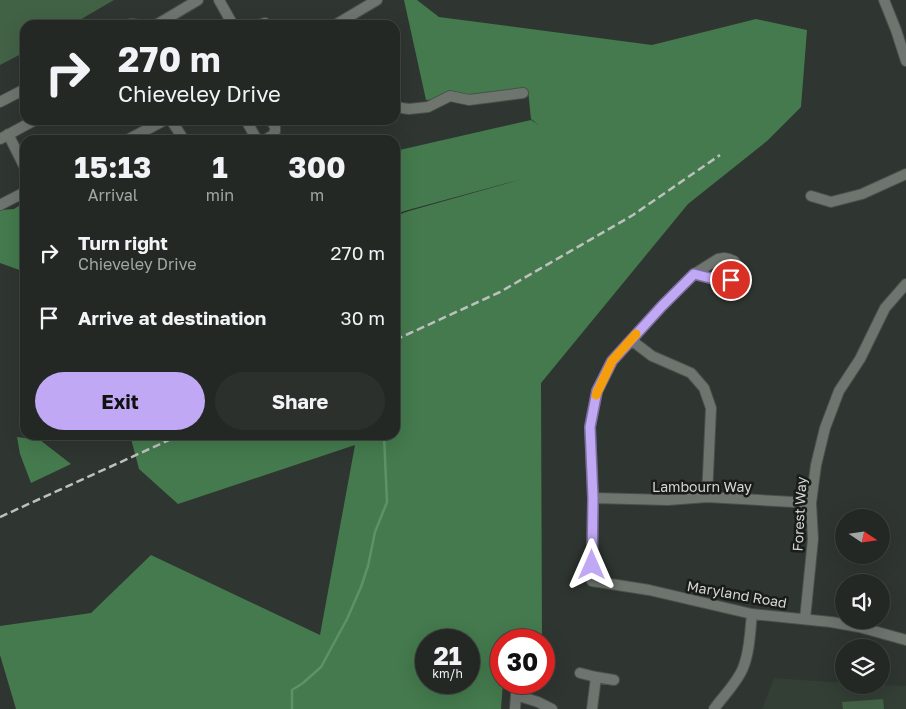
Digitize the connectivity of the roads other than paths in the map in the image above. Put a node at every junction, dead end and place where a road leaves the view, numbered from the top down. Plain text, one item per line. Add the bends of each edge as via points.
1 (198, 0) edge
2 (219, 0) edge
3 (377, 0) edge
4 (884, 0) edge
5 (164, 20) edge
6 (231, 20) edge
7 (343, 20) edge
8 (906, 61) edge
9 (20, 92) edge
10 (524, 93) dead end
11 (0, 102) edge
12 (400, 108) edge
13 (25, 125) edge
14 (156, 125) edge
15 (136, 135) edge
16 (4, 136) edge
17 (20, 160) edge
18 (906, 174) edge
19 (20, 195) edge
20 (811, 196) dead end
21 (0, 205) edge
22 (694, 274) dead end
23 (906, 284) edge
24 (631, 340) junction
25 (707, 497) junction
26 (593, 498) junction
27 (811, 503) junction
28 (752, 614) junction
29 (805, 619) junction
30 (906, 640) edge
31 (580, 673) dead end
32 (596, 677) junction
33 (614, 680) dead end
34 (516, 695) joint
35 (514, 709) edge
36 (552, 709) edge
37 (592, 709) edge
38 (714, 709) edge

1 - 5 street
2 - 6 street
3 - 7 street
4 - 8 street
9 - 11 street
10 - 12 street via 470,105 450,96 428,107
13 - 16 street
14 - 15 street
16 - 17 street
18 - 20 street via 862,194 831,202
19 - 21 street
22 - 24 street
23 - 27 street, Forest Way via 885,308 860,358 839,390 825,428
24 - 25 street via 652,356 691,373 704,388 711,408
24 - 26 street via 612,361 597,391 590,427
25 - 26 street, Lambourn Way via 668,500
25 - 27 street, Lambourn Way
26 - 28 street, Maryland Road via 592,581 650,590
27 - 29 street, Forest Way via 813,539
28 - 29 street, Maryland Road
28 - 38 street via 744,667
29 - 30 street, Maryland Road via 859,627
31 - 32 street
32 - 33 street
32 - 37 street
34 - 35 street
34 - 36 street

